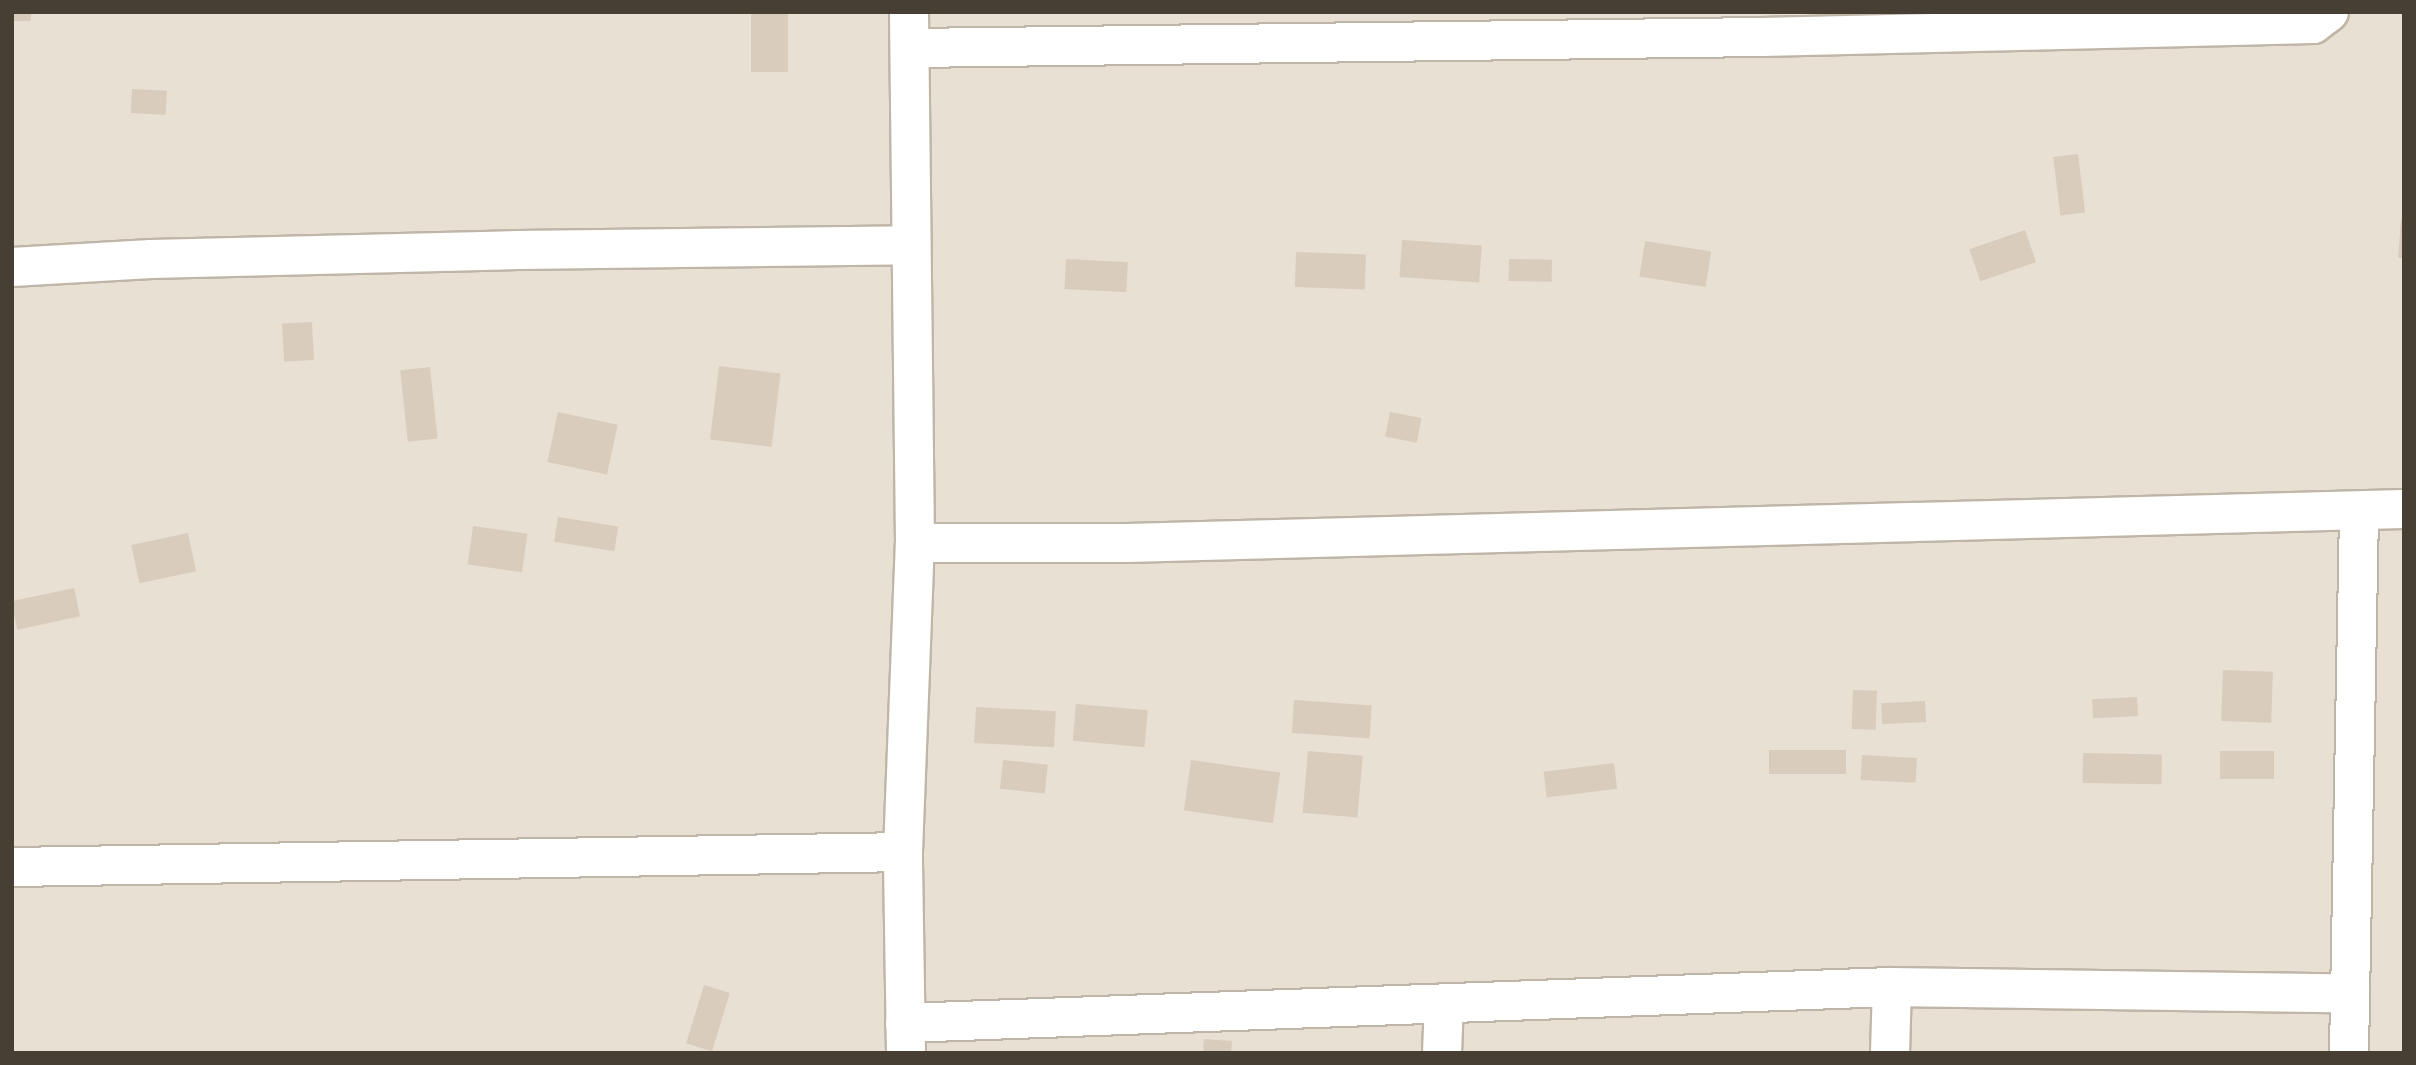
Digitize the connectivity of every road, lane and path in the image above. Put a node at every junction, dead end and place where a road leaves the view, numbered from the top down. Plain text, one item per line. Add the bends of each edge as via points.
1 (2329, 12) edge
2 (910, 30) edge
3 (911, 245) junction
4 (12, 267) edge
5 (2404, 509) edge
6 (2358, 511) junction
7 (915, 543) junction
8 (903, 852) junction
9 (12, 867) edge
10 (1892, 987) junction
11 (2350, 993) junction
12 (1444, 1004) junction
13 (905, 1038) edge
14 (1442, 1053) edge
15 (1890, 1053) edge
16 (2349, 1053) edge

1 - 2 street via 2312,24 1734,37
2 - 3 street
3 - 4 street via 518,250
3 - 7 street
5 - 6 street
6 - 7 street via 1127,542
6 - 11 street
7 - 8 street
8 - 9 street
8 - 13 street
10 - 11 street
10 - 12 street
10 - 15 street
11 - 16 street
12 - 13 street
12 - 14 street

